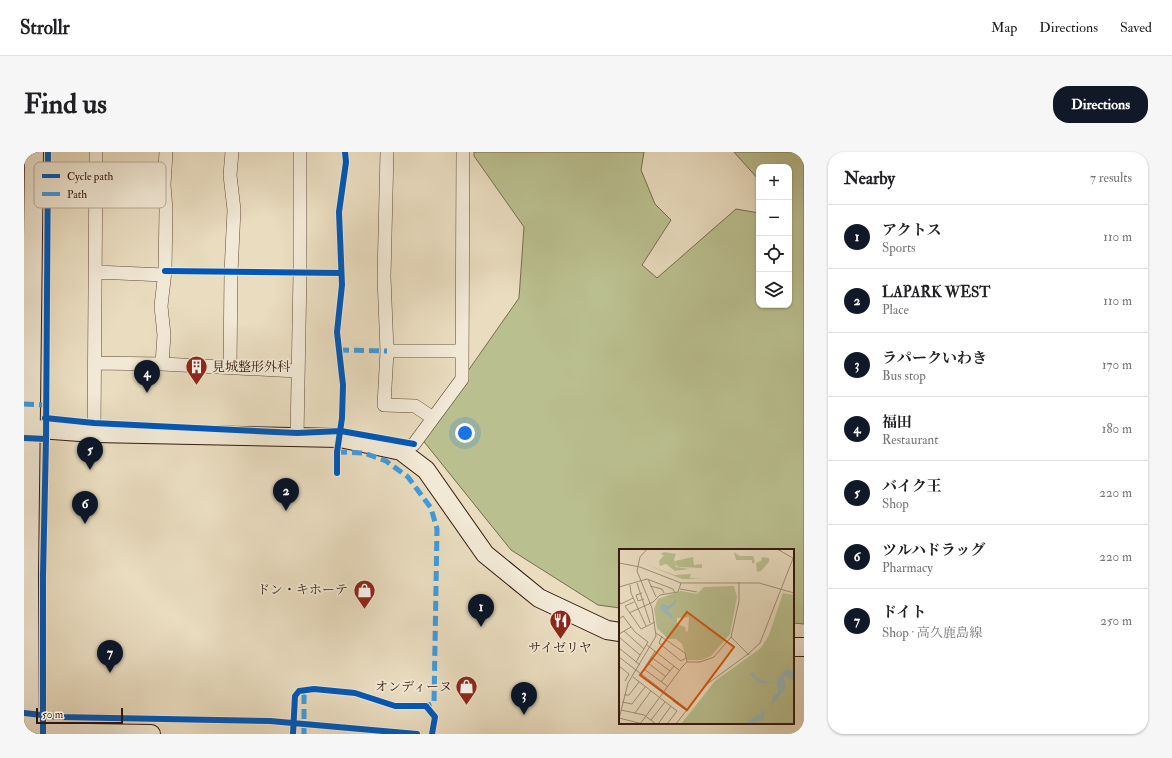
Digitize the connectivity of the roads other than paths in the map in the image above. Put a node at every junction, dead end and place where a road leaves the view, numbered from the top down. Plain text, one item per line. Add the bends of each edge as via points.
1 (34, 152) edge
2 (166, 152) edge
3 (232, 152) edge
4 (300, 152) edge
5 (387, 152) edge
6 (463, 152) edge
7 (165, 162) edge
8 (96, 208) edge
9 (166, 208) edge
10 (96, 272) junction
11 (164, 275) junction
12 (387, 351) junction
13 (461, 352) junction
14 (96, 363) junction
15 (162, 364) junction
16 (230, 367) junction
17 (297, 371) junction
18 (433, 418) junction
19 (28, 428) edge
20 (94, 434) junction
21 (297, 437) junction
22 (401, 451) junction
23 (619, 632) edge
24 (794, 647) edge
25 (804, 648) edge
26 (28, 732) edge
27 (151, 734) edge

1 - 19 street
2 - 7 street
3 - 16 street via 230,175 234,217
4 - 17 street
5 - 12 street via 384,277
6 - 13 street
8 - 10 street
9 - 11 street
10 - 11 street
10 - 14 street
11 - 15 street via 161,306 164,334
12 - 13 street
12 - 18 street via 384,405 415,406
13 - 18 street via 462,379
14 - 15 street
14 - 20 street
15 - 16 street
16 - 17 street
17 - 21 street
18 - 22 street via 414,444
19 - 20 street
19 - 26 street
20 - 21 street
21 - 22 street via 340,438
22 - 23 street via 426,470 485,554 539,598 607,630
24 - 25 street
26 - 27 street

